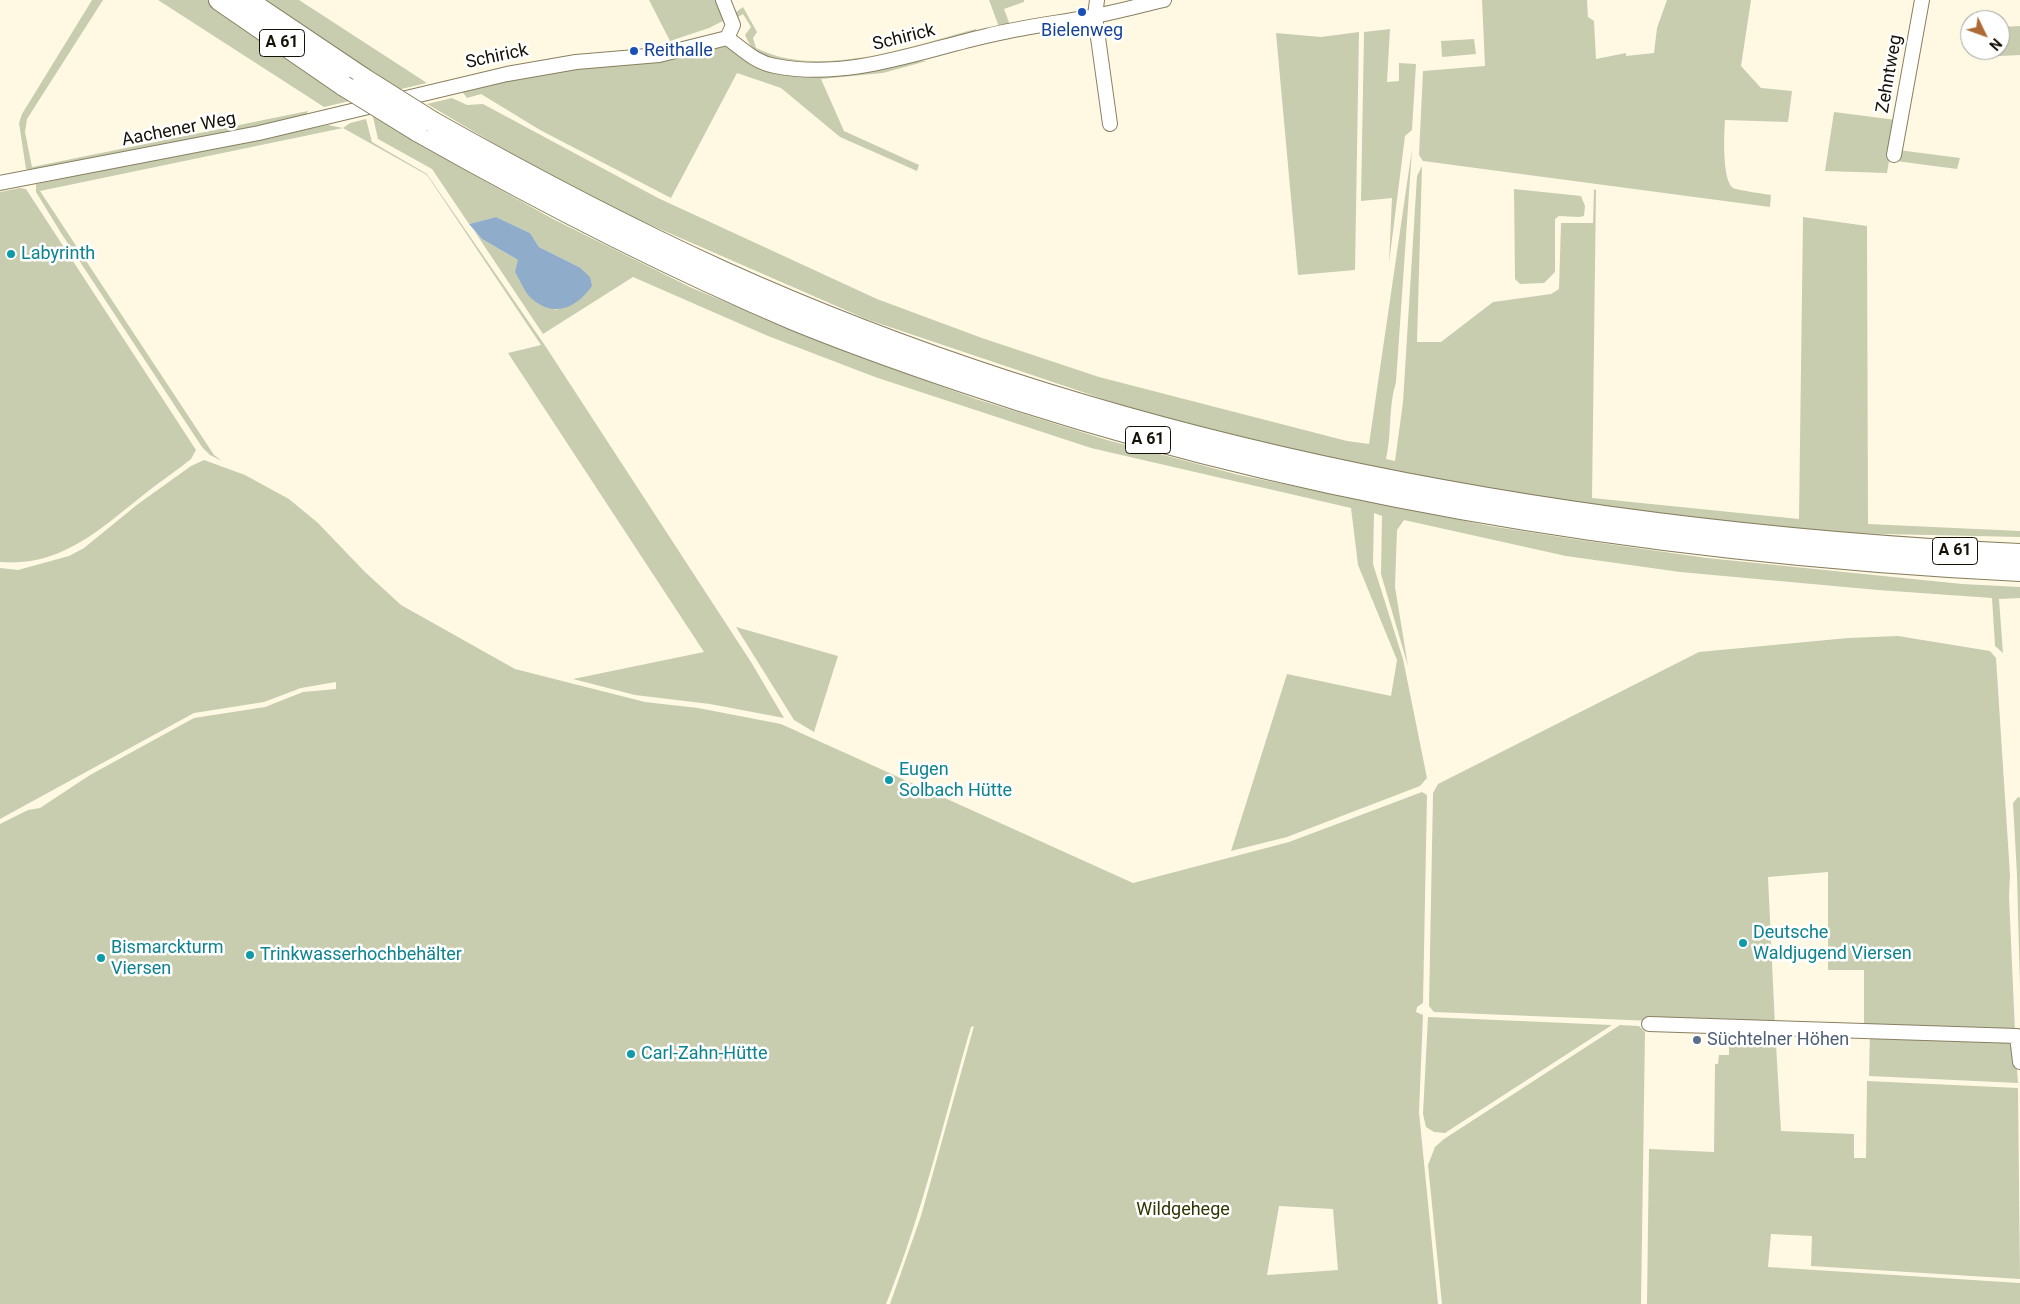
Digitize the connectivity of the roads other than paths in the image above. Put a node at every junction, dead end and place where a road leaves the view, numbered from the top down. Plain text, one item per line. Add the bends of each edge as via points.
1 (219, 0) edge
2 (247, 0) edge
3 (723, 0) edge
4 (1097, 0) edge
5 (1164, 0) edge
6 (1922, 0) edge
7 (1095, 16) junction
8 (727, 38) junction
9 (365, 108) joint
10 (1110, 124) dead end
11 (425, 126) junction
12 (1894, 155) dead end
13 (0, 184) edge
14 (2020, 554) edge
15 (2020, 571) edge
16 (1649, 1024) dead end
17 (2020, 1062) edge

1 - 11 highway, A 61, bridge via 344,86
2 - 11 highway, A 61, bridge via 363,78
3 - 8 street via 733,25
4 - 7 street
5 - 7 street, Schirick
6 - 12 street, Zehntweg
7 - 8 street, Schirick via 987,35 877,65 853,68 773,66 749,56
7 - 10 street
8 - 9 street, Schirick via 659,55 576,62 507,74
9 - 13 street, Aachener Weg via 231,139
11 - 14 highway, A 61 via 637,231 794,302 1040,392 1152,424 1272,455 1530,506 1713,532
11 - 15 highway, A 61 via 540,200 628,245 797,321 1036,407 1149,440 1250,466 1500,518 1717,548 1933,567
16 - 17 street via 2018,1036

